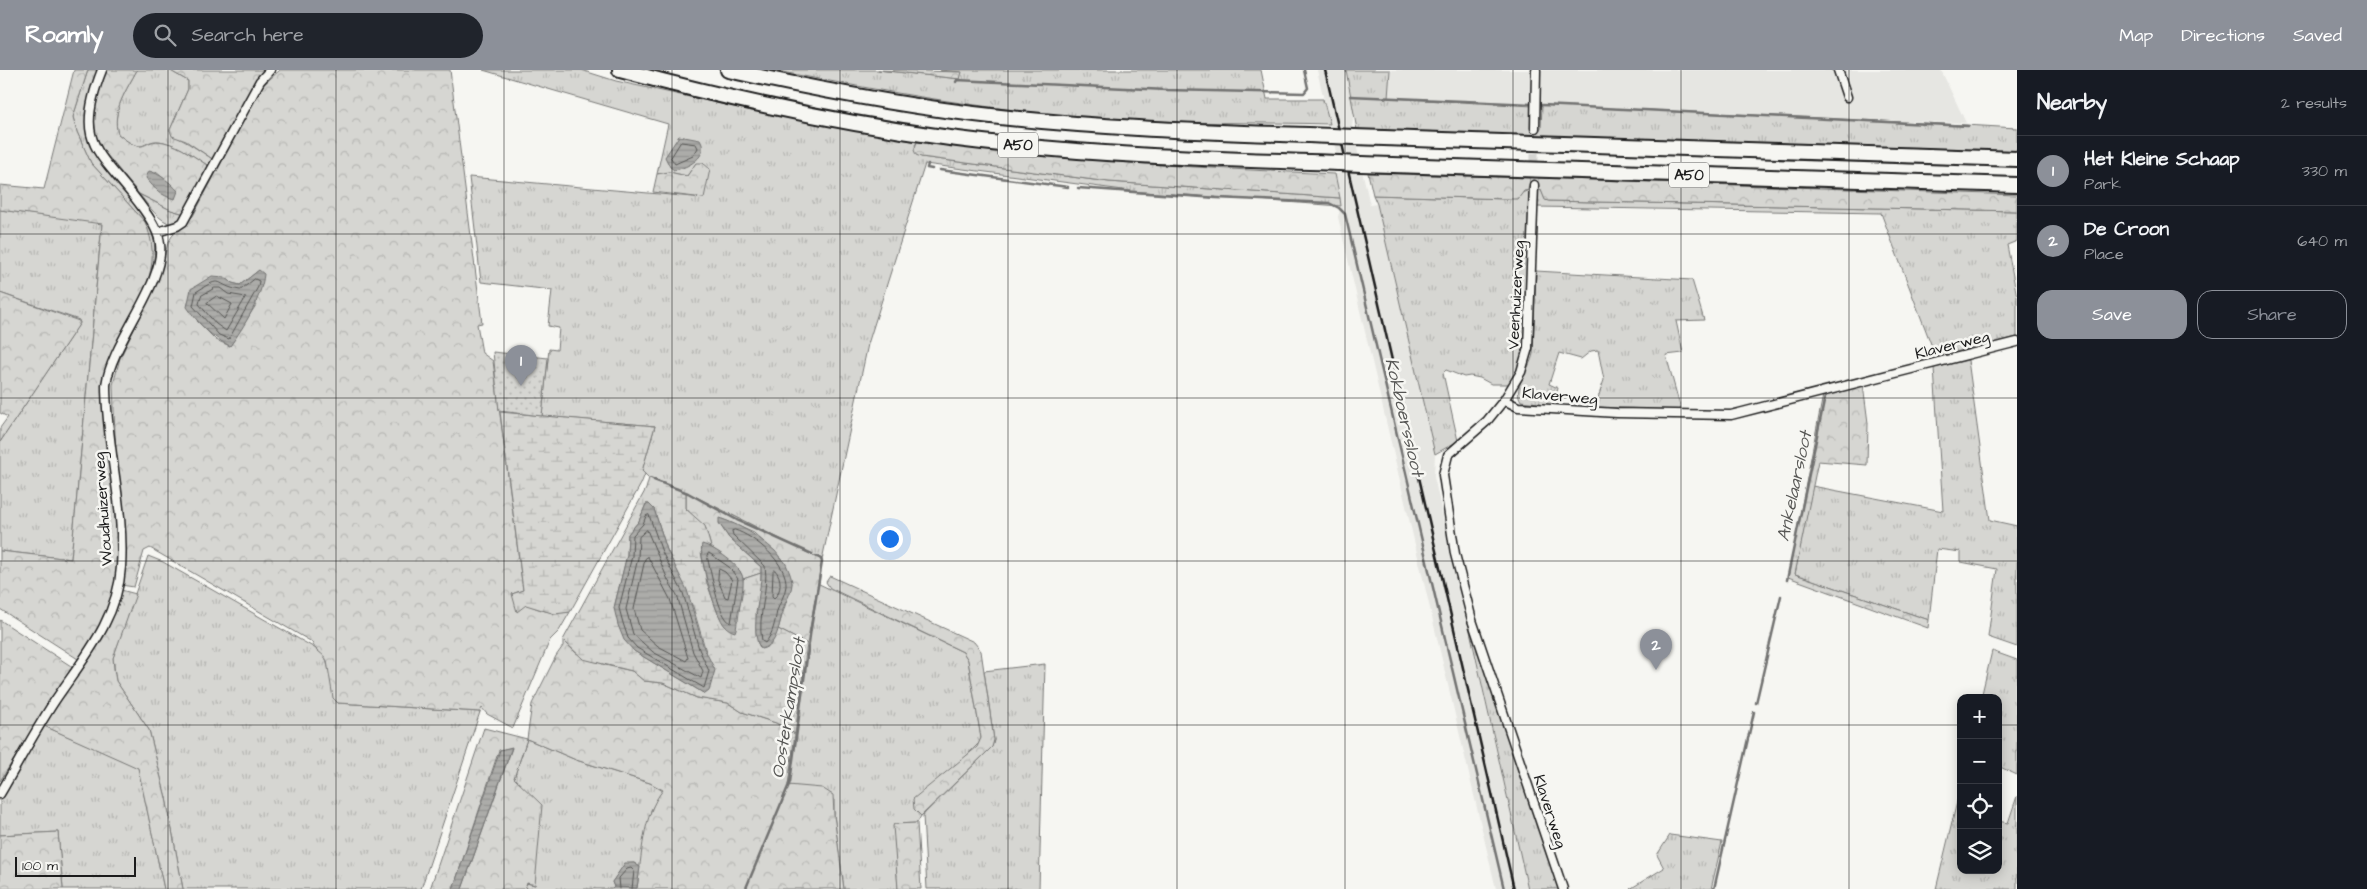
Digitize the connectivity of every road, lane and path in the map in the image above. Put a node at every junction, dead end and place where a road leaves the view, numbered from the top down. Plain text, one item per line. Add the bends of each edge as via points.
1 (102, 70) edge
2 (270, 70) edge
3 (620, 70) edge
4 (728, 70) edge
5 (1536, 70) edge
6 (1838, 70) edge
7 (1847, 97) dead end
8 (1535, 128) tunnel mouth
9 (2017, 159) edge
10 (1534, 185) tunnel mouth
11 (2017, 185) edge
12 (157, 232) junction
13 (2017, 342) edge
14 (1504, 400) junction
15 (0, 794) edge
16 (1563, 889) edge

1 - 12 street, Woudhuizerweg via 88,114 92,141
2 - 12 street via 260,81 183,222
3 - 11 highway, A50, bridge via 756,105 950,138 1087,152
4 - 9 highway, A50, bridge via 888,102 1110,127
5 - 8 street
6 - 7 street
10 - 14 street, Veenhuizerweg via 1527,355
12 - 15 street, Woudhuizerweg via 161,247 158,263 111,363 106,385 121,554 114,603 87,657 54,702
13 - 14 street, Klaverweg via 1723,416 1518,407
14 - 16 street, Klaverweg via 1487,421 1448,455 1443,475 1455,554 1472,620

